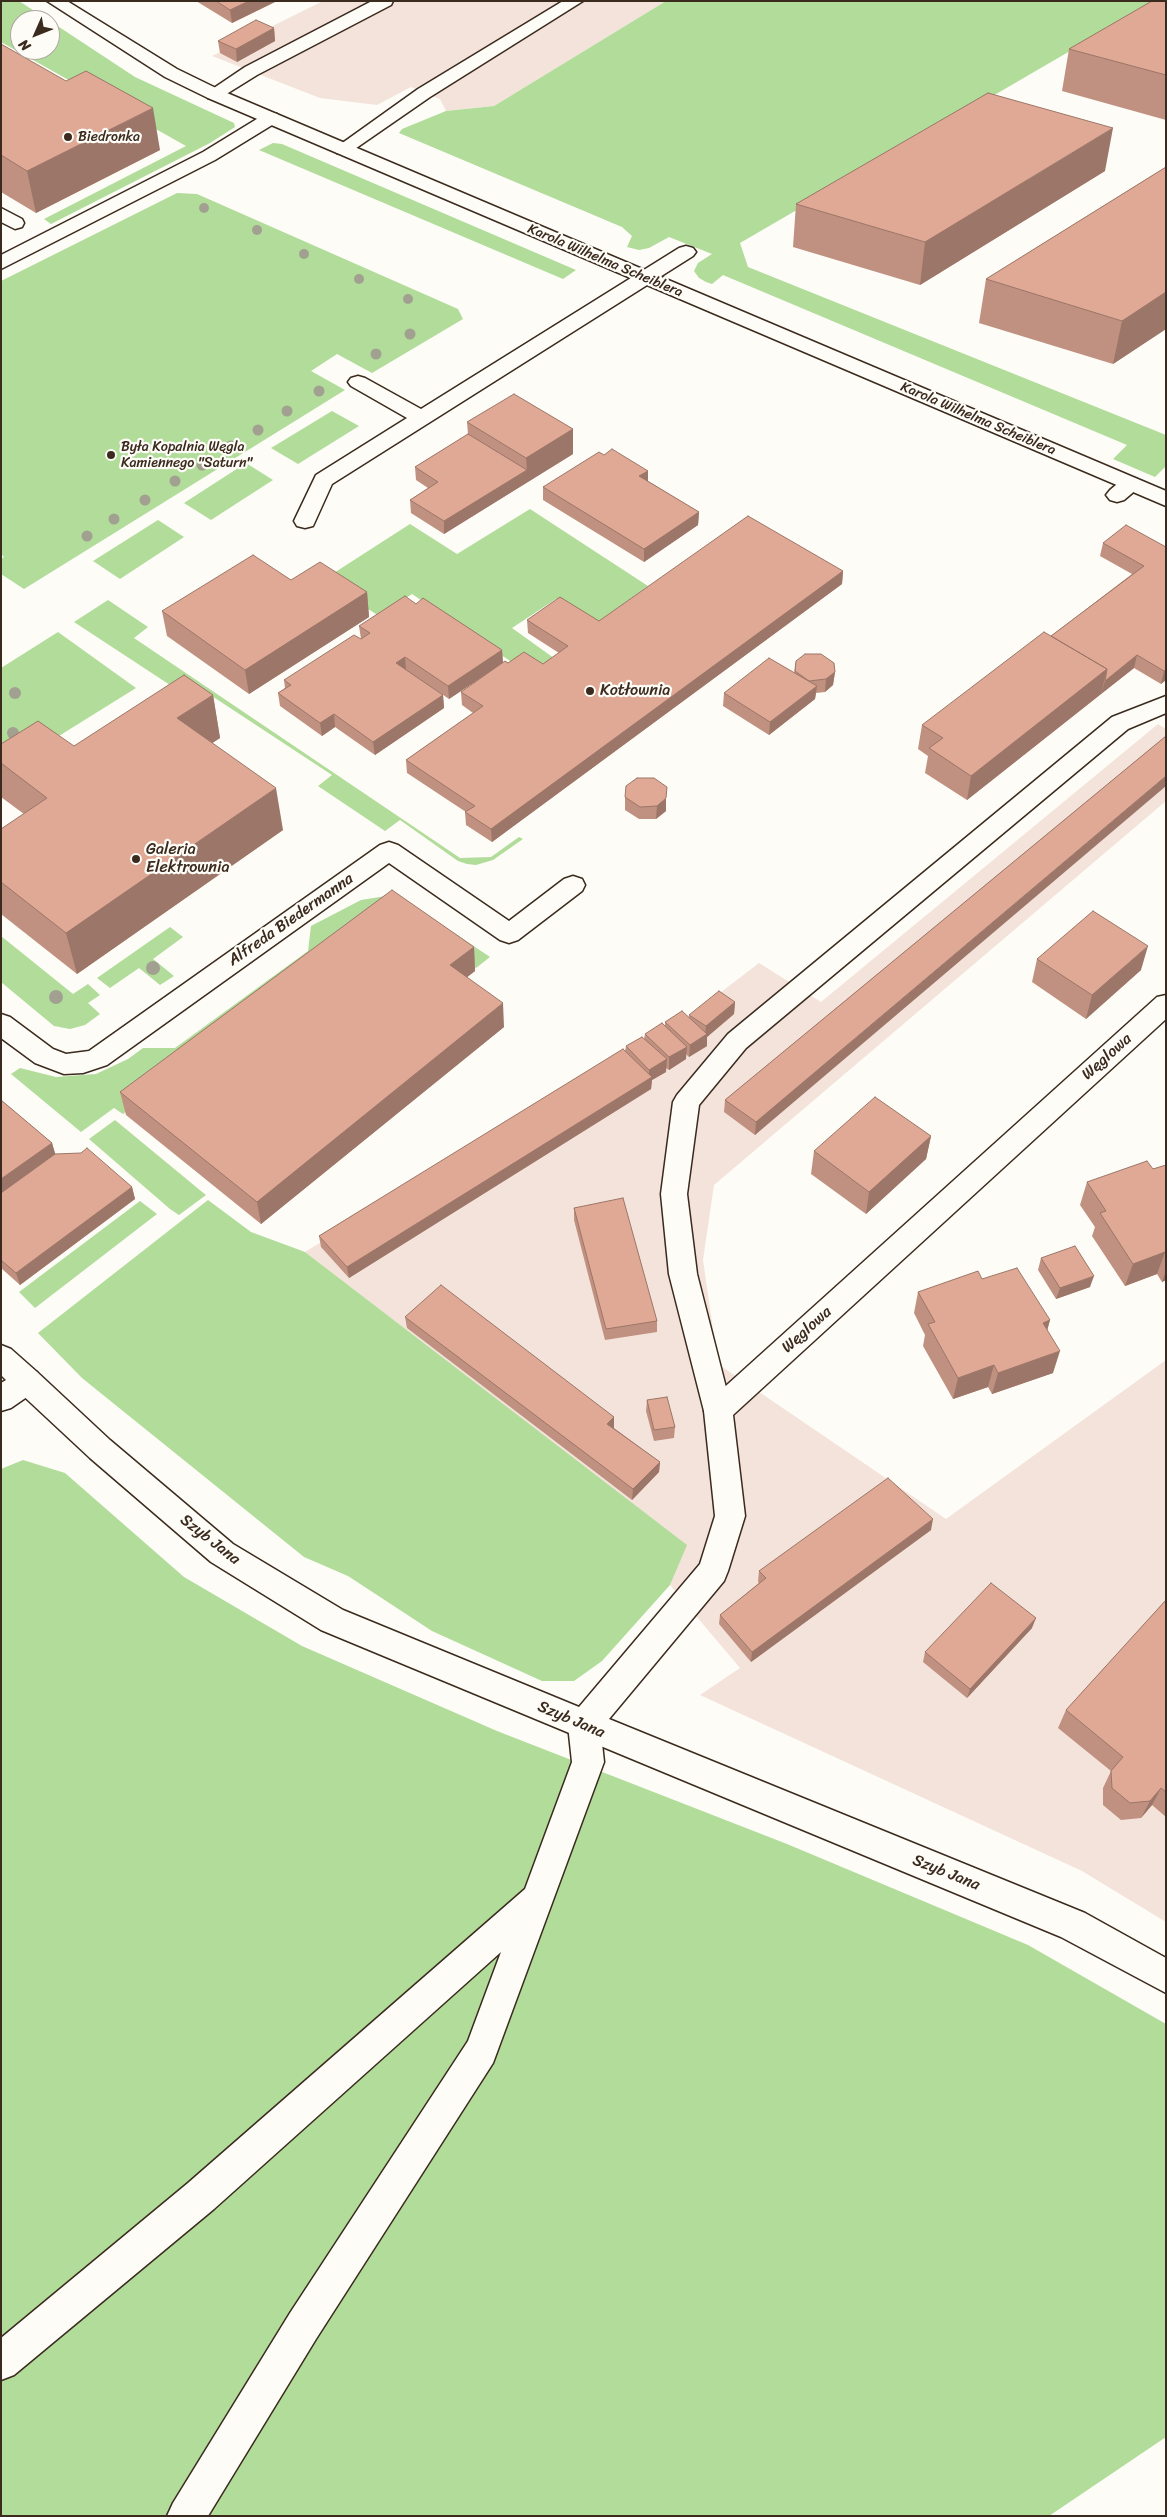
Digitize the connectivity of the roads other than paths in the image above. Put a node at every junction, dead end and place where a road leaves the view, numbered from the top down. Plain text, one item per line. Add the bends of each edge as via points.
1 (55, 1) edge
2 (385, 1) edge
3 (575, 1) edge
4 (214, 94) junction
5 (271, 118) junction
6 (343, 149) junction
7 (686, 252) dead end
8 (1, 263) edge
9 (645, 278) junction
10 (358, 382) dead end
11 (421, 418) junction
12 (1166, 499) edge
13 (305, 521) dead end
14 (1166, 704) edge
15 (573, 885) dead end
16 (1166, 1004) edge
17 (1, 1024) edge
18 (1, 1357) edge
19 (27, 1381) junction
20 (1, 1399) edge
21 (718, 1411) junction
22 (584, 1725) junction
23 (538, 1898) junction
24 (1166, 1976) edge
25 (1, 2362) edge
26 (186, 2516) edge

1 - 4 street, Karola Wilhelma Scheiblera via 171,73
2 - 4 street via 251,71
3 - 6 street via 424,93
4 - 5 street, Karola Wilhelma Scheiblera
5 - 6 street, Karola Wilhelma Scheiblera
5 - 8 street via 209,156
6 - 9 street, Karola Wilhelma Scheiblera
7 - 9 street
9 - 11 street
9 - 12 street, Karola Wilhelma Scheiblera via 1124,489
10 - 11 street
11 - 13 street via 324,480
14 - 21 street via 1120,723 737,1041 686,1102 674,1194 683,1274
15 - 17 street, Alfreda Biedermanna via 509,934 389,851 98,1058 64,1064 44,1056
16 - 21 street, Węglowa
18 - 19 street, Szyb Jana
19 - 20 street
19 - 22 street, Szyb Jana via 100,1449 222,1553 332,1620
21 - 22 street via 730,1516 713,1571
22 - 23 street via 588,1762
22 - 24 street, Szyb Jana via 1073,1925
23 - 25 street via 201,2196
23 - 26 street via 481,2051

